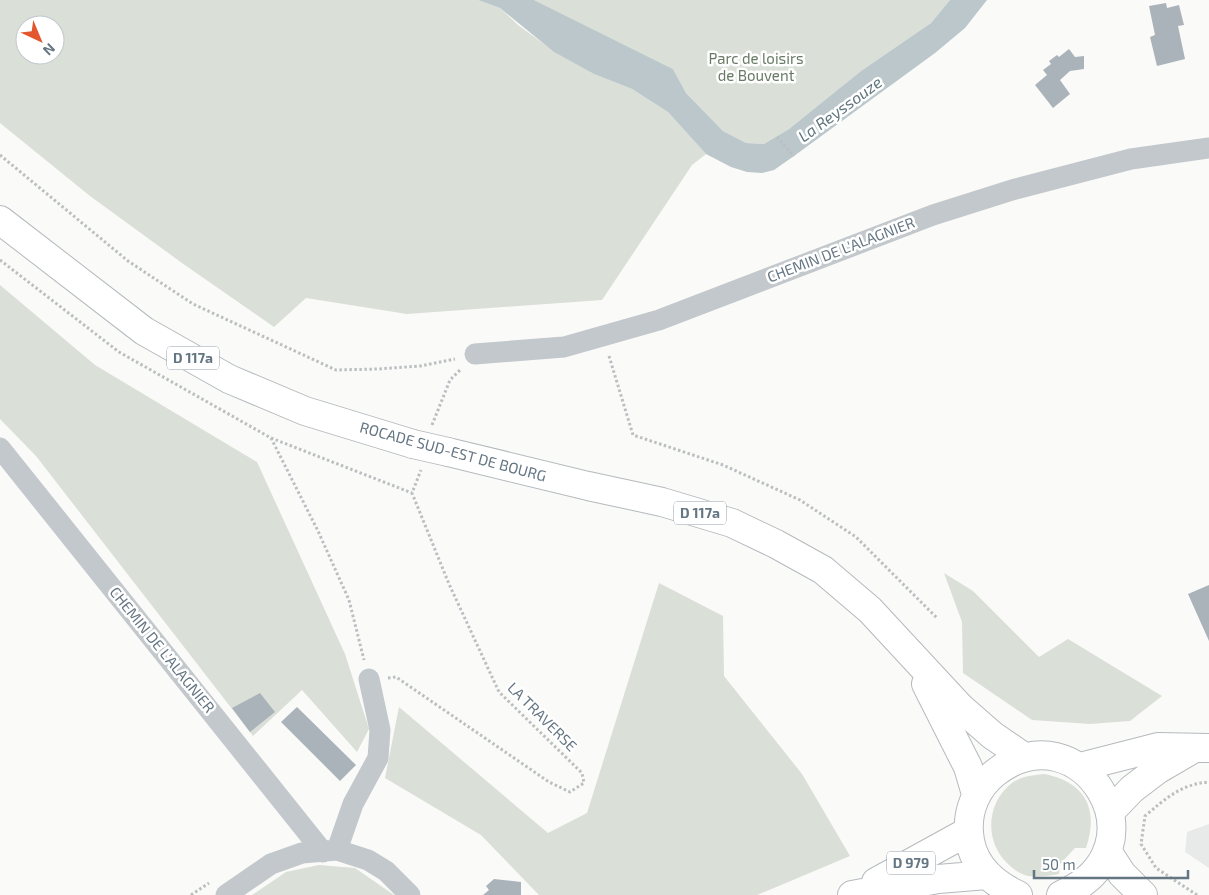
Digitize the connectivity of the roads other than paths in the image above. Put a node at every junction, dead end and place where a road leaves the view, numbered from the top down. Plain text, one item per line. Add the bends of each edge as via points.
1 (1209, 148) edge
2 (0, 220) edge
3 (475, 354) road end
4 (0, 448) edge
5 (912, 656) junction
6 (369, 679) road end
7 (1201, 748) edge
8 (1024, 757) junction
9 (1080, 767) junction
10 (976, 794) junction
11 (1110, 812) junction
12 (969, 831) junction
13 (330, 851) junction
14 (1107, 851) junction
15 (987, 875) junction
16 (1077, 893) edge
17 (226, 895) edge
18 (410, 895) edge
19 (853, 895) edge
20 (1018, 895) edge
21 (1143, 895) edge

1 - 3 street, CHEMIN DE L'ALAGNIER via 1131,159 1012,190 932,215 660,320 564,347
2 - 5 main road, ROCADE SUD-EST DE BOURG / D 117a, bridge via 144,331 229,379 305,411 422,448 662,502 732,523 823,570 870,610
4 - 13 street, CHEMIN DE L'ALAGNIER
5 - 8 main road, D 117a via 960,707
5 - 10 main road, D 117a via 968,767
6 - 13 street via 380,730 378,758
7 - 9 main road via 1158,747
7 - 11 main road via 1157,770
8 - 9 main road via 1053,757
8 - 10 main road via 989,777
9 - 11 main road via 1104,794
10 - 12 main road via 970,812
11 - 14 main road via 1111,838
12 - 15 main road via 974,854
12 - 19 main road, D 979
13 - 17 street via 302,853 271,864
13 - 18 street via 368,860 386,871
14 - 16 main road
14 - 21 main road via 1122,874
15 - 19 main road, D 979 via 938,879
15 - 20 main road via 1002,888

